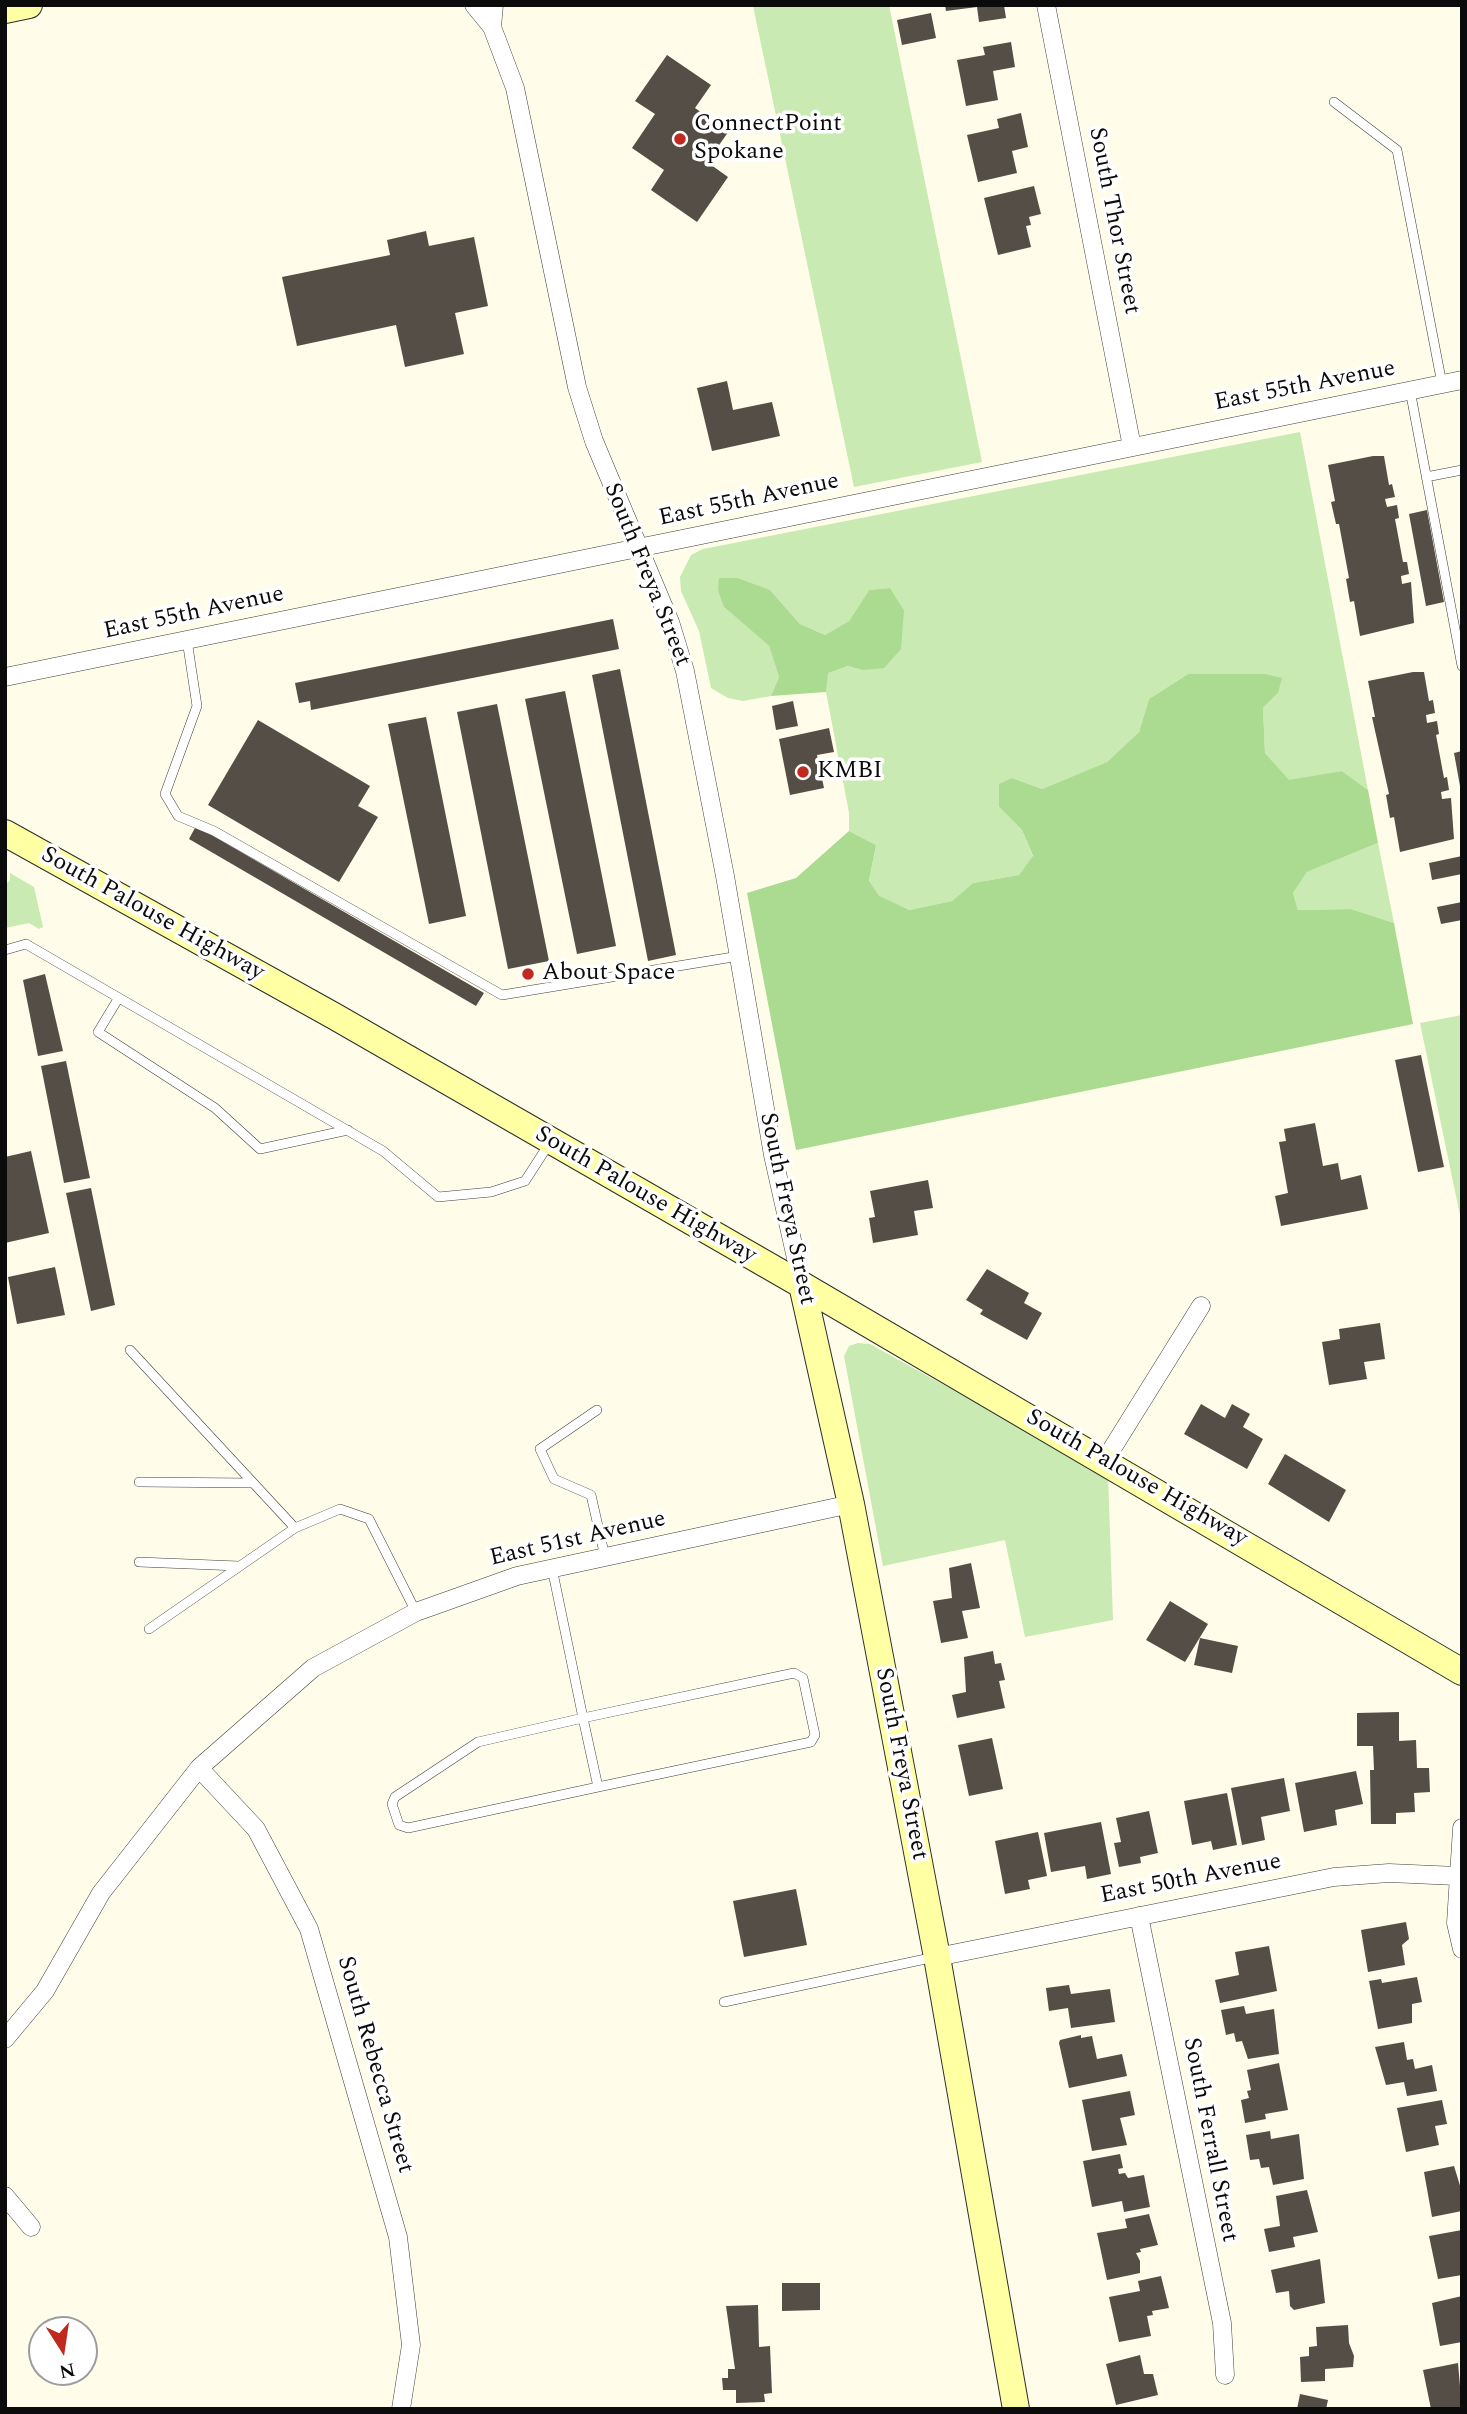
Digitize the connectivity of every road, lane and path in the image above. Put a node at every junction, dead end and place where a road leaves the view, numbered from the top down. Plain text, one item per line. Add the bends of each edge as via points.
1 (29, 5) edge
2 (474, 5) edge
3 (494, 5) edge
4 (1046, 5) edge
5 (5, 10) edge
6 (492, 27) junction
7 (1334, 102) dead end
8 (1462, 380) edge
9 (1442, 384) junction
10 (1410, 390) junction
11 (1132, 447) junction
12 (1462, 470) edge
13 (1426, 477) junction
14 (640, 548) junction
15 (187, 640) junction
16 (1462, 666) edge
17 (5, 677) edge
18 (5, 833) edge
19 (5, 950) edge
20 (739, 956) junction
21 (118, 999) junction
22 (348, 1130) junction
23 (550, 1143) junction
24 (802, 1285) junction
25 (1201, 1306) dead end
26 (130, 1350) dead end
27 (597, 1410) dead end
28 (1105, 1460) junction
29 (139, 1482) dead end
30 (253, 1483) junction
31 (851, 1504) junction
32 (295, 1528) junction
33 (605, 1557) junction
34 (139, 1562) dead end
35 (239, 1566) junction
36 (552, 1568) junction
37 (416, 1612) junction
38 (149, 1629) dead end
39 (1462, 1672) edge
40 (583, 1718) junction
41 (199, 1768) junction
42 (598, 1787) junction
43 (1462, 1828) edge
44 (1457, 1876) junction
45 (1139, 1916) junction
46 (1462, 1949) edge
47 (936, 1957) junction
48 (724, 2002) dead end
49 (5, 2039) edge
50 (5, 2196) edge
51 (31, 2227) dead end
52 (1225, 2375) dead end
53 (401, 2409) edge
54 (1016, 2409) edge

1 - 5 main road
2 - 6 street, South Freya Street
3 - 6 street, South Freya Street
4 - 11 street, South Thor Street
6 - 14 street, South Freya Street via 515,88 577,387 613,492
7 - 9 lane via 1396,150
8 - 9 street, East 55th Avenue
9 - 10 street, East 55th Avenue
10 - 11 street, East 55th Avenue
10 - 13 lane
11 - 14 street, East 55th Avenue
12 - 13 lane
13 - 16 lane
14 - 15 street, East 55th Avenue
14 - 20 street, South Freya Street via 685,671
15 - 17 street, East 55th Avenue
15 - 20 lane via 197,706 164,794 178,816 502,995
18 - 23 main road, South Palouse Highway via 334,1016
19 - 21 lane via 26,944
20 - 24 street, South Freya Street via 773,1155
21 - 22 lane
21 - 22 lane via 98,1032 215,1108 260,1149
22 - 23 lane via 383,1150 438,1197 491,1192 525,1181
23 - 24 main road, South Palouse Highway
24 - 28 main road, South Palouse Highway
24 - 31 main road, South Freya Street
25 - 28 street
26 - 30 lane
27 - 33 lane via 540,1449 554,1479 591,1495
28 - 39 main road, South Palouse Highway
29 - 30 lane
30 - 32 lane
31 - 33 street, East 51st Avenue
31 - 47 main road, South Freya Street
32 - 35 lane
32 - 37 lane via 340,1508 369,1519
33 - 36 street, East 51st Avenue
34 - 35 lane
35 - 38 lane
36 - 37 street, East 51st Avenue
36 - 40 lane
37 - 41 street, East 51st Avenue via 313,1668
40 - 42 lane
40 - 42 lane via 478,1742 392,1804 399,1825 408,1828
40 - 42 lane via 794,1674 803,1678 815,1735 811,1742
41 - 49 street, East 51st Avenue via 101,1893 45,1991
41 - 53 street, South Rebecca Street via 256,1829 309,1929 398,2236 411,2345
43 - 44 street
44 - 45 street, East 50th Avenue via 1389,1873 1334,1877
44 - 46 street via 1456,1923
45 - 47 street, East 50th Avenue
45 - 52 street, South Ferrall Street via 1222,2323
47 - 48 lane
47 - 54 main road, South Freya Street
50 - 51 street

